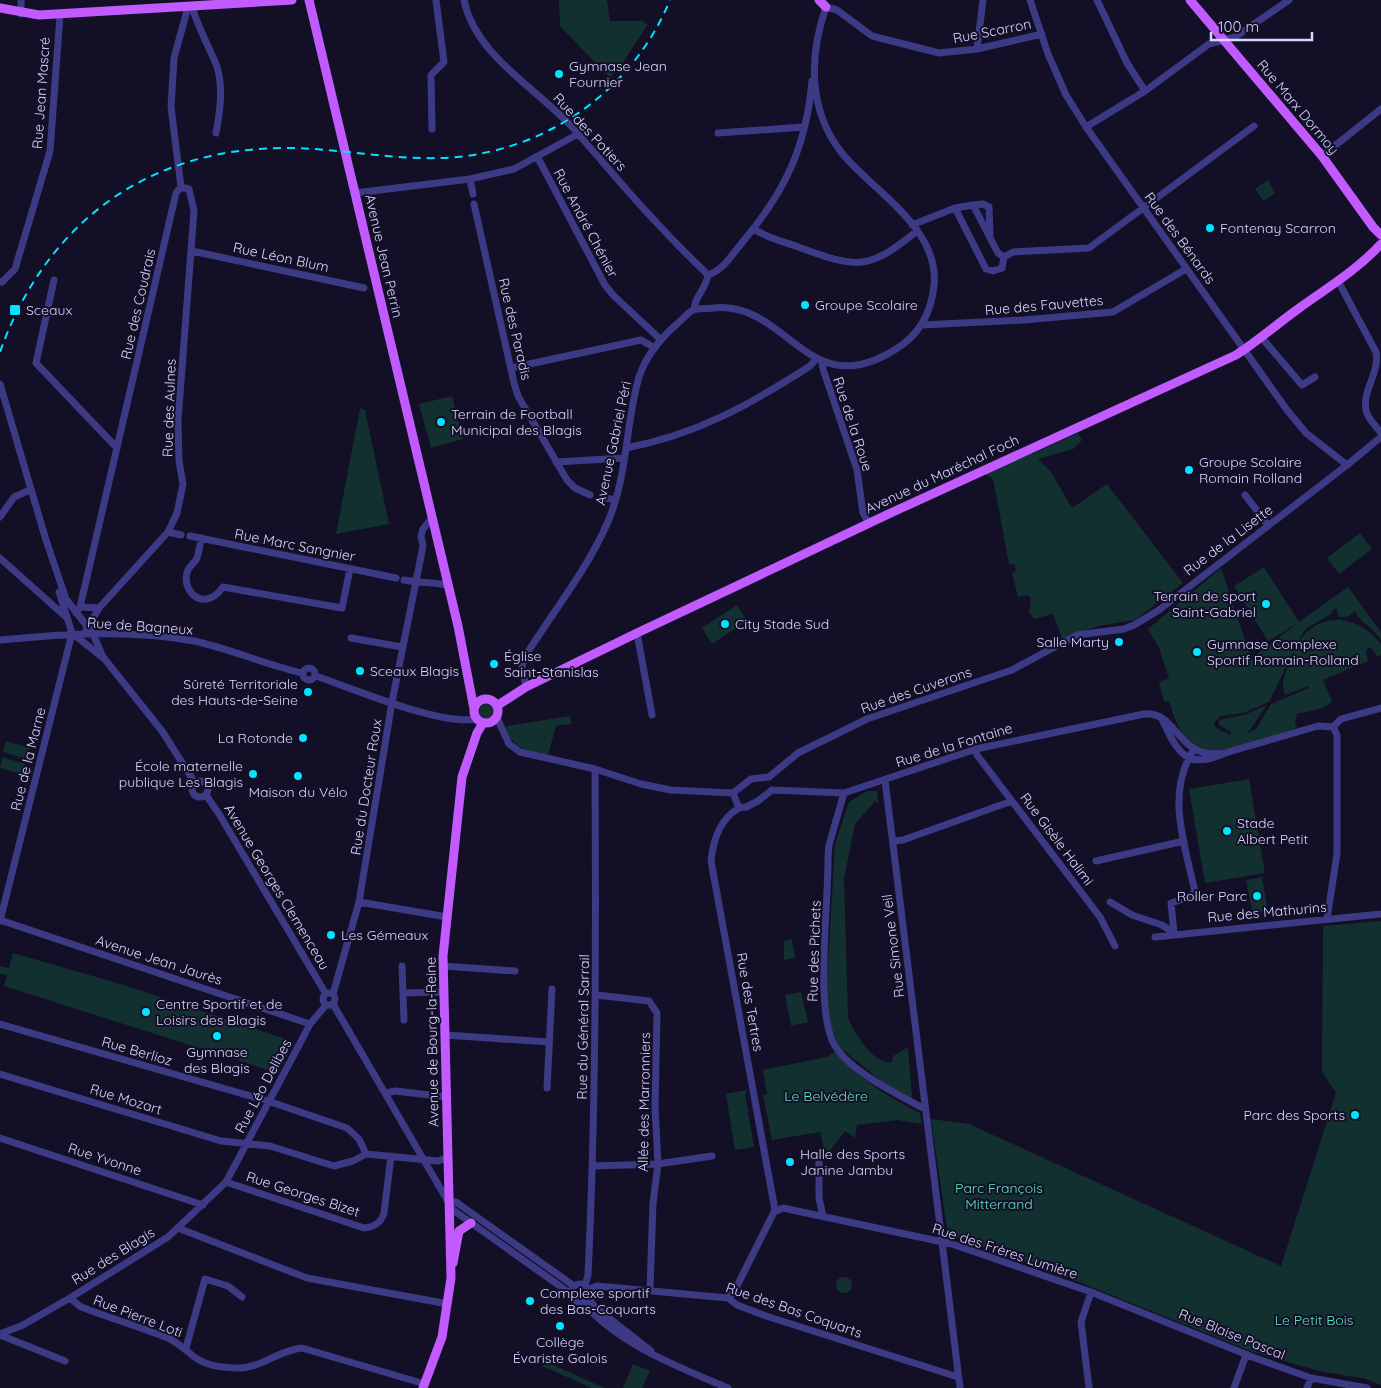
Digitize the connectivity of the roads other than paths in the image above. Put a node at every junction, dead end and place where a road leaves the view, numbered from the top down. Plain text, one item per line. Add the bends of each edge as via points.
1 (21, 0) edge
2 (292, 0) edge
3 (309, 0) edge
4 (436, 0) edge
5 (464, 0) edge
6 (837, 0) edge
7 (983, 0) edge
8 (1097, 0) edge
9 (1190, 0) edge
10 (1289, 0) edge
11 (1032, 1) edge
12 (824, 2) edge
13 (190, 7) junction
14 (0, 8) edge
15 (837, 10) junction
16 (21, 14) junction
17 (60, 15) junction
18 (1042, 34) junction
19 (1225, 39) junction
20 (976, 49) junction
21 (812, 70) junction
22 (1145, 91) junction
23 (1381, 109) edge
24 (809, 110) junction
25 (820, 111) junction
26 (1254, 126) dead end
27 (804, 127) junction
28 (1086, 127) junction
29 (432, 128) dead end
30 (216, 133) dead end
31 (718, 133) dead end
32 (578, 134) junction
33 (1322, 156) junction
34 (538, 158) junction
35 (470, 179) junction
36 (181, 187) junction
37 (355, 193) junction
38 (473, 194) dead end
39 (474, 204) dead end
40 (973, 205) junction
41 (956, 208) junction
42 (1142, 209) junction
43 (915, 228) junction
44 (754, 229) junction
45 (1381, 235) edge
46 (990, 239) junction
47 (1381, 244) edge
48 (192, 252) junction
49 (1004, 257) junction
50 (1186, 269) junction
51 (708, 275) junction
52 (54, 280) dead end
53 (1338, 281) junction
54 (1, 284) edge
55 (364, 288) dead end
56 (694, 309) junction
57 (922, 325) junction
58 (1262, 338) junction
59 (660, 339) junction
60 (655, 348) junction
61 (1244, 350) junction
62 (820, 360) junction
63 (510, 368) junction
64 (1315, 376) dead end
65 (0, 384) edge
66 (1381, 435) edge
67 (117, 448) junction
68 (626, 448) junction
69 (624, 458) junction
70 (556, 462) junction
71 (1347, 465) junction
72 (30, 490) junction
73 (590, 495) dead end
74 (1245, 495) dead end
75 (602, 497) dead end
76 (615, 500) junction
77 (0, 517) edge
78 (432, 518) junction
79 (869, 523) junction
80 (1268, 525) junction
81 (168, 532) junction
82 (181, 535) dead end
83 (190, 536) dead end
84 (201, 538) junction
85 (49, 550) junction
86 (0, 558) edge
87 (350, 568) junction
88 (396, 578) dead end
89 (404, 580) dead end
90 (414, 582) junction
91 (447, 585) junction
92 (99, 608) junction
93 (60, 609) junction
94 (79, 613) junction
95 (68, 621) junction
96 (88, 632) junction
97 (72, 633) junction
98 (636, 633) junction
99 (105, 634) junction
100 (1077, 635) joint
101 (351, 638) dead end
102 (0, 640) edge
103 (98, 645) junction
104 (402, 647) junction
105 (103, 657) junction
106 (467, 669) junction
107 (526, 687) junction
108 (483, 699) junction
109 (392, 702) junction
110 (498, 706) junction
111 (1381, 708) edge
112 (474, 709) junction
113 (652, 714) dead end
114 (1161, 717) junction
115 (496, 718) junction
116 (480, 721) junction
117 (1334, 727) junction
118 (976, 749) junction
119 (1194, 749) junction
120 (1226, 753) junction
121 (1188, 758) junction
122 (595, 769) junction
123 (769, 778) junction
124 (885, 780) junction
125 (195, 782) junction
126 (772, 790) junction
127 (733, 793) junction
128 (844, 793) junction
129 (206, 795) junction
130 (1012, 801) junction
131 (739, 808) junction
132 (894, 841) junction
133 (1184, 841) junction
134 (1096, 861) dead end
135 (359, 902) junction
136 (1110, 902) dead end
137 (1, 910) edge
138 (1381, 914) edge
139 (447, 917) junction
140 (1327, 919) junction
141 (0, 920) edge
142 (1174, 933) junction
143 (1155, 937) dead end
144 (1115, 946) dead end
145 (402, 966) dead end
146 (443, 966) junction
147 (515, 971) dead end
148 (552, 989) dead end
149 (444, 992) junction
150 (329, 994) junction
151 (403, 994) junction
152 (596, 995) junction
153 (329, 1004) junction
154 (404, 1020) dead end
155 (0, 1024) edge
156 (310, 1024) junction
157 (445, 1035) junction
158 (549, 1042) junction
159 (0, 1074) edge
160 (547, 1088) dead end
161 (386, 1094) junction
162 (447, 1096) junction
163 (268, 1101) junction
164 (925, 1109) junction
165 (0, 1138) edge
166 (246, 1144) junction
167 (366, 1154) junction
168 (391, 1156) junction
169 (712, 1156) dead end
170 (448, 1157) junction
171 (425, 1160) junction
172 (819, 1161) dead end
173 (658, 1164) junction
174 (593, 1166) junction
175 (226, 1182) junction
176 (449, 1202) junction
177 (203, 1205) junction
178 (776, 1210) junction
179 (822, 1216) junction
180 (471, 1223) junction
181 (178, 1228) junction
182 (942, 1242) junction
183 (451, 1268) junction
184 (574, 1286) junction
185 (587, 1287) junction
186 (650, 1289) junction
187 (1091, 1292) junction
188 (571, 1294) junction
189 (242, 1297) dead end
190 (70, 1298) junction
191 (728, 1298) junction
192 (585, 1300) junction
193 (448, 1304) junction
194 (0, 1334) edge
195 (186, 1348) junction
196 (1246, 1355) junction
197 (65, 1361) dead end
198 (958, 1377) junction
199 (1311, 1378) junction
200 (424, 1386) edge
201 (728, 1388) edge
202 (960, 1388) edge
203 (1089, 1388) edge
204 (1234, 1388) edge
205 (1307, 1388) edge
206 (1367, 1388) edge

1 - 16 street
2 - 13 main road
3 - 37 main road, Avenue Jean Perrin
4 - 29 street via 444,62 431,75
5 - 32 street, Rue des Potiers via 477,33
6 - 15 street
7 - 20 street
8 - 22 street via 1127,63
9 - 19 main road, Rue Marx Dormoy
10 - 19 street via 1235,37
11 - 18 street, Rue des Bénards
12 - 15 street, Rue Scarron
12 - 21 street
13 - 17 main road
13 - 30 street via 220,81 221,102
13 - 36 street, Rue des Coudrais via 174,58 171,107
14 - 16 main road
15 - 20 street, Rue Scarron via 872,36 939,53
16 - 17 main road
17 - 54 street, Rue Jean Mascré via 50,151 15,269
18 - 20 street, Rue Scarron
18 - 28 street, Rue des Bénards via 1066,95
19 - 22 street via 1209,44
19 - 33 main road, Rue Marx Dormoy
21 - 24 street
21 - 25 street
22 - 28 street
23 - 33 street
24 - 25 street
24 - 27 street
25 - 43 street via 841,151
26 - 42 street
27 - 31 street
27 - 44 street via 785,183
28 - 42 street, Rue des Bénards
32 - 34 street
32 - 51 street, Rue des Potiers via 656,223
33 - 45 main road, Rue Marx Dormoy
34 - 35 street via 514,169
34 - 59 street, Rue André Chénier via 605,285
35 - 37 street
35 - 38 street
36 - 48 street, Rue des Aulnes via 189,190 193,202
36 - 67 street, Rue des Coudrais via 176,193
37 - 78 main road, Avenue Jean Perrin
39 - 63 street, Rue des Paradis
40 - 41 street
40 - 46 street
40 - 46 street via 989,207
41 - 43 street
41 - 49 street via 986,268 993,271 1002,268
42 - 49 street via 1089,248 1013,252
42 - 50 street, Rue des Bénards
43 - 44 street via 889,254 855,264 838,262
43 - 57 street via 924,241 934,284
44 - 51 street via 718,271
46 - 49 street via 998,254
47 - 53 main road, Avenue du Maréchal Foch via 1362,264
48 - 55 street, Rue Léon Blum
48 - 81 street, Rue des Aulnes via 178,426 182,484 177,513
50 - 57 street, Rue des Fauvettes via 1113,312
50 - 61 street, Rue des Bénards
51 - 56 street, Avenue Gabriel Péri via 707,286 695,302
52 - 67 street via 36,363
53 - 58 main road, Avenue du Maréchal Foch
53 - 66 street via 1376,352 1365,407
56 - 59 street, Avenue Gabriel Péri
56 - 62 street via 726,307 760,317
57 - 62 street via 903,344 874,360 855,366
58 - 61 main road, Avenue du Maréchal Foch
58 - 64 street via 1302,385
59 - 60 street, Avenue Gabriel Péri
60 - 63 street via 641,340
60 - 68 street, Avenue Gabriel Péri via 640,375
61 - 71 street, Rue des Bénards via 1299,426
61 - 79 main road, Avenue du Maréchal Foch
62 - 68 street via 755,402 716,420 688,432
62 - 79 street, Rue de la Roue via 857,470 863,513
63 - 70 street, Rue des Paradis via 518,396
65 - 72 street
66 - 71 street, Rue de la Lisette
67 - 94 street, Rue des Coudrais
68 - 69 street, Avenue Gabriel Péri
69 - 70 street
69 - 76 street, Avenue Gabriel Péri
70 - 73 street, Rue des Paradis via 566,480
71 - 80 street, Rue de la Lisette
72 - 77 street via 17,495
72 - 85 street
74 - 80 street
75 - 76 street
76 - 107 street, Avenue Gabriel Péri via 602,534 526,655 522,666
78 - 90 street via 421,536 421,554
78 - 91 main road, Avenue Jean Perrin
79 - 98 main road, Avenue du Maréchal Foch
80 - 100 street, Rue de la Lisette via 1134,626
81 - 82 street
81 - 92 street, Rue des Aulnes
83 - 84 street, Rue Marc Sangnier
84 - 87 street, Rue Marc Sangnier
84 - 87 street via 197,559 188,568 186,577 188,588 201,599 213,598 223,587 342,608
85 - 93 street
85 - 94 street via 66,599
86 - 93 street
87 - 88 street, Rue Marc Sangnier
89 - 90 street
90 - 91 street via 428,580
90 - 104 street, Rue du Docteur Roux
91 - 106 main road, Avenue Jean Perrin
92 - 94 street
92 - 96 street, Rue des Aulnes
93 - 95 street
94 - 95 street
94 - 96 street
95 - 97 street
96 - 97 street, Rue de Bagneux
96 - 99 street, Rue de Bagneux
96 - 103 street
97 - 102 street, Rue de Bagneux
97 - 105 street
97 - 137 street, Rue de la Marne
98 - 107 main road, Avenue du Maréchal Foch
98 - 113 street
99 - 103 street
99 - 109 street, Rue de Bagneux via 194,641 300,672 312,669 316,676
100 - 123 street, Rue des Cuverons via 1012,670 852,726 798,753
101 - 104 street
103 - 105 street
104 - 109 street, Rue du Docteur Roux
105 - 125 street via 162,731
106 - 108 main road, Avenue Jean Perrin
106 - 112 main road, Avenue Jean Perrin
107 - 110 main road, Avenue du Maréchal Foch
108 - 110 main road via 494,700
108 - 112 main road via 476,703
109 - 116 street, Rue de Bagneux via 446,717
109 - 135 street, Rue du Docteur Roux
110 - 115 main road
111 - 117 street via 1341,719
112 - 116 main road
114 - 118 street, Rue de la Fontaine via 1154,713 1144,714
114 - 119 street
114 - 121 street via 1175,747
115 - 116 main road via 493,722
115 - 122 street via 509,744 520,752
116 - 139 main road, Avenue de Bourg-la-Reine via 462,777
117 - 120 street via 1318,726
117 - 140 street via 1337,735 1337,854
118 - 124 street, Rue de la Fontaine
118 - 130 street, Rue Gisèle Halimi via 977,755
119 - 120 street via 1211,754
119 - 121 street
120 - 121 street via 1204,761
121 - 133 street via 1178,803
122 - 127 street via 671,790
122 - 152 street, Rue du Général Sarrail
123 - 126 street
123 - 127 street via 751,779
124 - 128 street, Rue de la Fontaine
124 - 132 street, Rue Simone Veil
125 - 129 street via 203,781 207,785
125 - 129 street via 193,795 201,798
126 - 128 street, Rue de la Fontaine
126 - 131 street via 758,801
127 - 131 street
128 - 164 street, Rue des Pichets via 829,845 823,1000 831,1037 836,1047 864,1072 887,1089
129 - 150 street, Avenue Georges Clemenceau
130 - 132 street
130 - 144 street, Rue Gisèle Halimi via 1100,917
131 - 178 street, Rue des Tertres via 727,815 722,824 712,846 711,861
132 - 164 street, Rue Simone Veil
133 - 134 street
133 - 142 street via 1195,892 1171,903
135 - 139 street
135 - 150 street, Rue du Docteur Roux
136 - 142 street
137 - 141 street, Rue de la Marne
138 - 140 street, Rue des Mathurins
139 - 146 main road, Avenue de Bourg-la-Reine
140 - 142 street, Rue des Mathurins
141 - 156 street, Avenue Jean Jaurès
142 - 143 street, Rue des Mathurins
145 - 151 street
146 - 147 street
146 - 149 main road, Avenue de Bourg-la-Reine
148 - 158 street
149 - 151 street
149 - 157 main road, Avenue de Bourg-la-Reine
150 - 153 street via 335,999
150 - 153 street via 323,1000
151 - 154 street
152 - 173 street, Allée des Marronniers via 650,1001 657,1013 655,1108
152 - 174 street, Rue du Général Sarrail
153 - 156 street, Rue Léo Delibes
153 - 161 street
155 - 163 street, Rue Berlioz
156 - 163 street, Rue Léo Delibes
157 - 158 street
157 - 162 main road, Avenue de Bourg-la-Reine
158 - 160 street
159 - 166 street, Rue Mozart via 220,1141
161 - 162 street via 395,1091
161 - 171 street
162 - 170 main road, Avenue de Bourg-la-Reine
163 - 166 street, Rue Léo Delibes
163 - 167 street, Rue Berlioz via 347,1128 359,1139
164 - 182 street
165 - 177 street, Rue Yvonne
166 - 167 street, Rue Mozart via 280,1148 334,1166
166 - 175 street, Rue Léo Delibes
167 - 168 street
168 - 171 street
168 - 175 street, Rue Georges Bizet via 384,1213 381,1221 372,1227 364,1228
169 - 173 street
170 - 171 street via 438,1161
170 - 176 main road, Avenue de Bourg-la-Reine
171 - 176 street
172 - 179 street
173 - 174 street
173 - 186 street, Allée des Marronniers
174 - 185 street, Rue du Général Sarrail
175 - 177 street, Rue des Blagis
176 - 180 street via 453,1210
176 - 183 main road, Avenue de Bourg-la-Reine
176 - 184 street via 456,1202
177 - 181 street, Rue des Blagis
178 - 179 street, Rue des Frères Lumière via 782,1208
178 - 191 street
179 - 182 street, Rue des Frères Lumière
180 - 183 main road via 459,1231
180 - 188 street
181 - 190 street, Rue des Blagis
181 - 193 street via 307,1278
182 - 187 street, Rue des Frères Lumière
182 - 198 street
183 - 193 main road
184 - 185 street, Rue des Bas Coquarts
184 - 188 street
185 - 186 street, Rue des Bas Coquarts
185 - 192 street, Rue du Général Sarrail
186 - 191 street, Rue des Bas Coquarts
187 - 196 street, Rue Blaise Pascal
187 - 203 street via 1082,1322
188 - 192 street via 575,1301
189 - 195 street via 228,1286 204,1279
190 - 194 street, Rue des Blagis via 23,1325
190 - 195 street, Rue Pierre Loti via 81,1307
191 - 198 street, Rue des Bas Coquarts via 736,1305 773,1318
192 - 201 street via 655,1354
193 - 200 main road via 436,1358
194 - 197 street
195 - 200 street, Rue Pierre Loti via 197,1359 229,1368 260,1364 288,1350 302,1348
196 - 199 street, Rue Blaise Pascal
196 - 204 street
198 - 202 street
199 - 205 street
199 - 206 street, Rue Blaise Pascal

